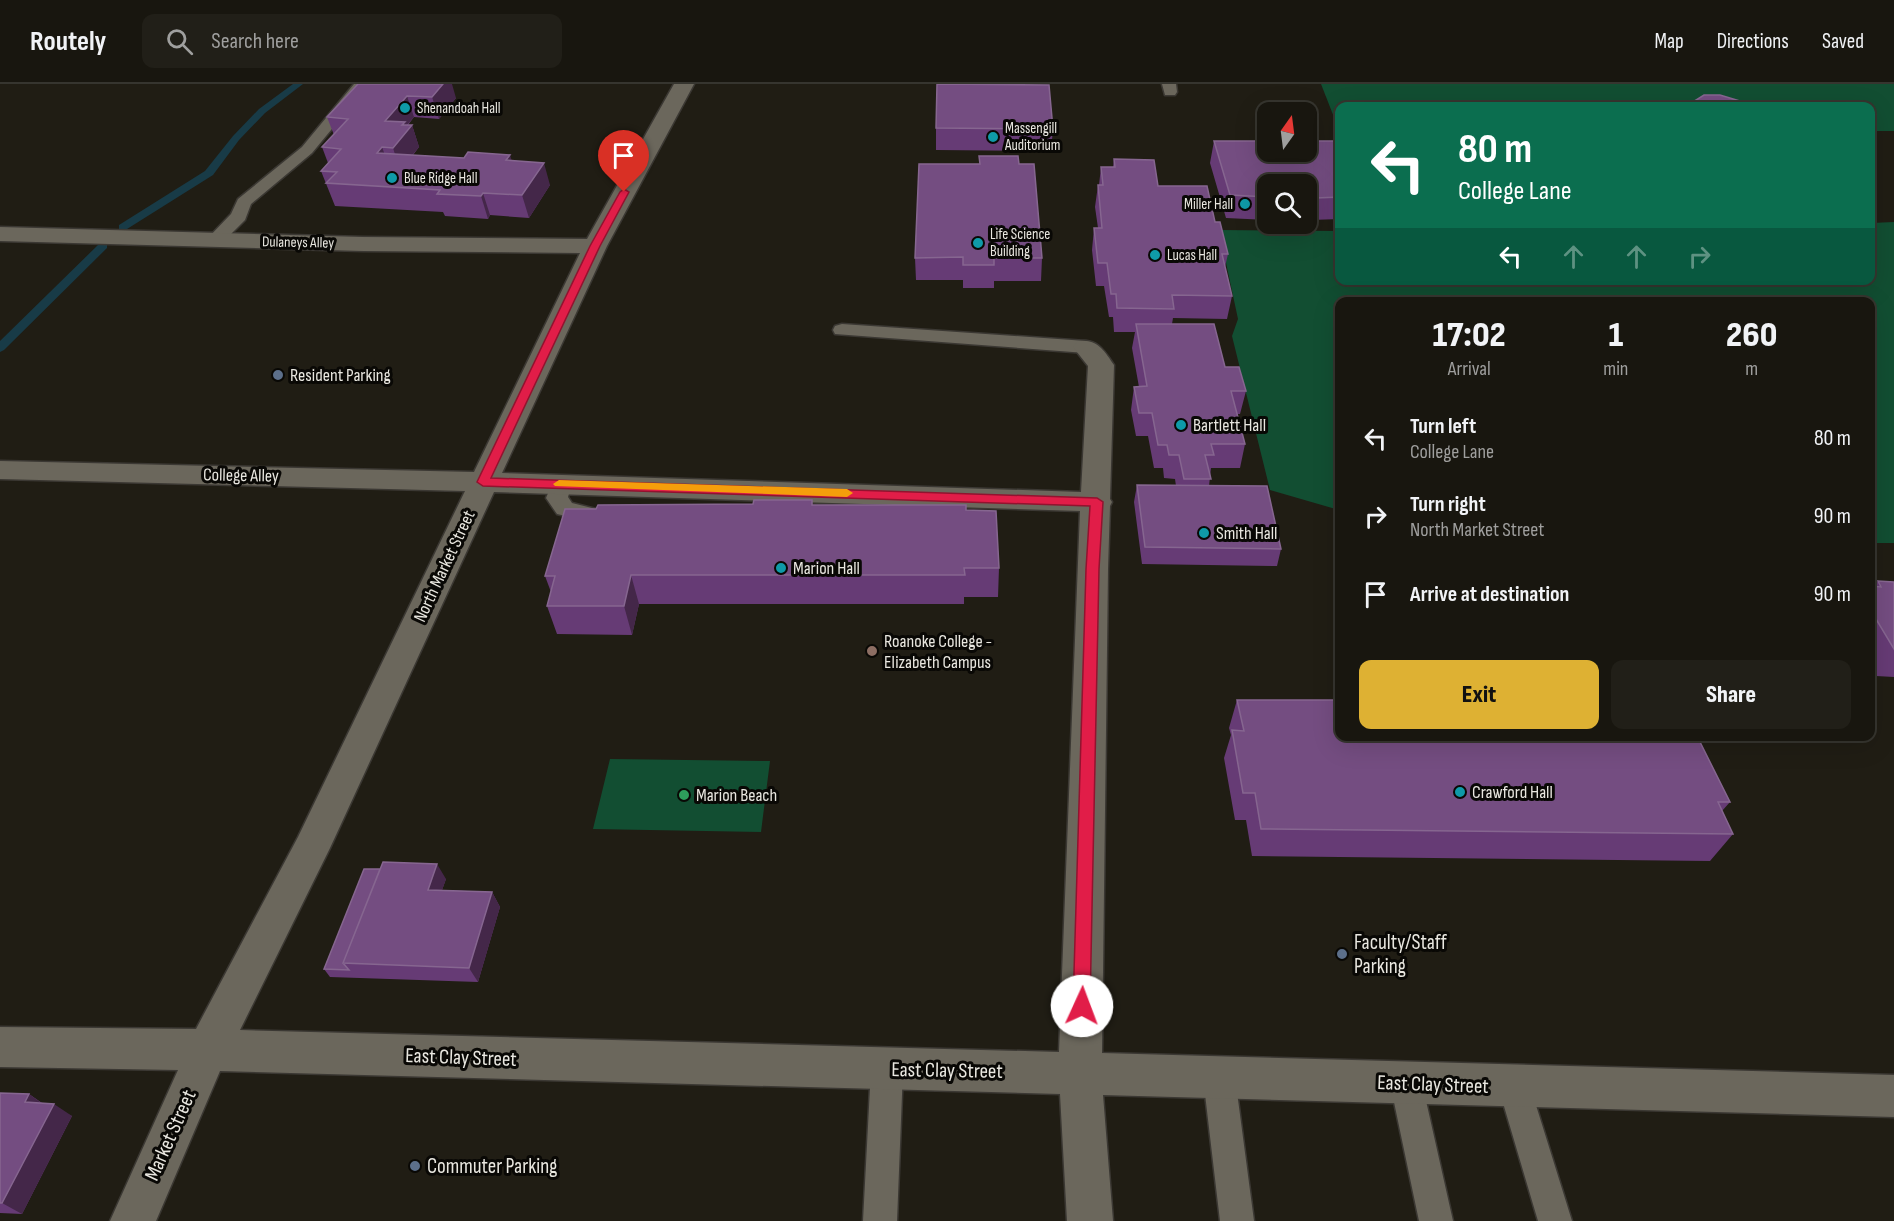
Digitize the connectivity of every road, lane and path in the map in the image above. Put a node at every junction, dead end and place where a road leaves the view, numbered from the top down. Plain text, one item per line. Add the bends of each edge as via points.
1 (362, 84) edge
2 (684, 84) edge
3 (0, 234) edge
4 (214, 240) junction
5 (595, 246) junction
6 (842, 330) dead end
7 (1086, 347) joint
8 (0, 470) edge
9 (483, 482) junction
10 (561, 484) junction
11 (1097, 502) junction
12 (619, 518) edge
13 (0, 1047) edge
14 (208, 1050) junction
15 (887, 1069) junction
16 (1080, 1073) junction
17 (1219, 1077) junction
18 (1406, 1083) junction
19 (1514, 1086) junction
20 (1894, 1096) edge
21 (133, 1221) edge
22 (880, 1221) edge
23 (1090, 1221) edge
24 (1237, 1221) edge
25 (1436, 1221) edge
26 (1555, 1221) edge

1 - 4 lane via 307,150 244,202 239,216
2 - 5 street, North Market Street
3 - 4 street, Dulaneys Alley
4 - 5 street, Dulaneys Alley
5 - 9 street, North Market Street
6 - 7 lane
7 - 11 street via 1101,364
8 - 9 street, College Alley
9 - 10 street, College Alley
9 - 14 street, North Market Street via 311,848
10 - 11 street, College Alley
10 - 12 lane via 556,498 566,509
11 - 16 street via 1092,569
13 - 14 street, East Clay Street
14 - 15 street, East Clay Street
14 - 21 street, Market Street
15 - 16 street, East Clay Street
15 - 22 lane
16 - 17 street, East Clay Street
16 - 23 street
17 - 18 street, East Clay Street
17 - 24 lane
18 - 19 street, East Clay Street
18 - 25 lane
19 - 20 street, East Clay Street
19 - 26 lane

